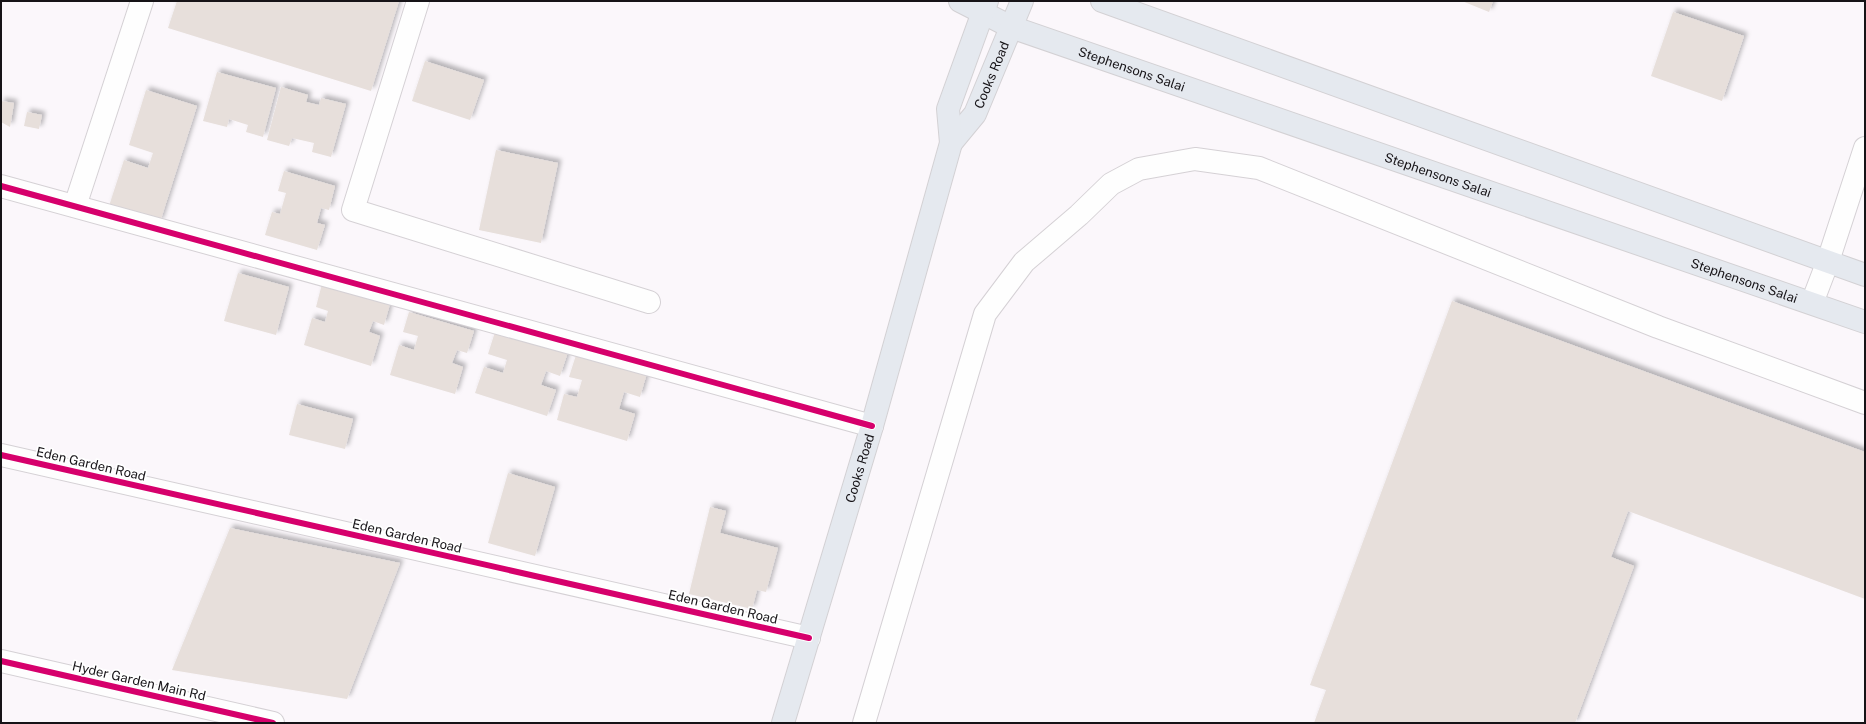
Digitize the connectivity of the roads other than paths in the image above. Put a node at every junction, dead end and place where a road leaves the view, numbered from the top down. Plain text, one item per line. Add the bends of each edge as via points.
1 (142, 1) edge
2 (418, 1) edge
3 (960, 1) edge
4 (1022, 1) edge
5 (1102, 1) edge
6 (984, 7) edge
7 (1011, 27) junction
8 (951, 143) junction
9 (1865, 148) edge
10 (1, 186) edge
11 (75, 206) junction
12 (1828, 262) junction
13 (1865, 275) edge
14 (649, 302) dead end
15 (1812, 303) junction
16 (1865, 322) edge
17 (1865, 403) edge
18 (872, 426) junction
19 (1, 455) edge
20 (809, 638) junction
21 (1, 661) edge
22 (272, 723) edge
23 (783, 723) edge
24 (864, 723) edge

1 - 11 street
2 - 14 street via 353,210
3 - 6 main road, Stephensons Salai
4 - 7 main road, Cooks Road
5 - 12 main road
6 - 7 main road, Stephensons Salai
6 - 8 main road, Cooks Road via 948,109
7 - 8 main road, Cooks Road via 975,114
7 - 15 main road, Stephensons Salai
8 - 18 main road, Cooks Road
9 - 12 street
10 - 11 street
11 - 18 street
12 - 13 main road
12 - 15 street
15 - 16 main road, Stephensons Salai
17 - 24 street via 1658,327 1259,168 1195,158 1139,169 1110,184 1079,215 1024,262 985,314
18 - 20 main road, Cooks Road
19 - 20 street, Eden Garden Road
20 - 23 main road, Cooks Road
21 - 22 street, Hyder Garden Main Rd

